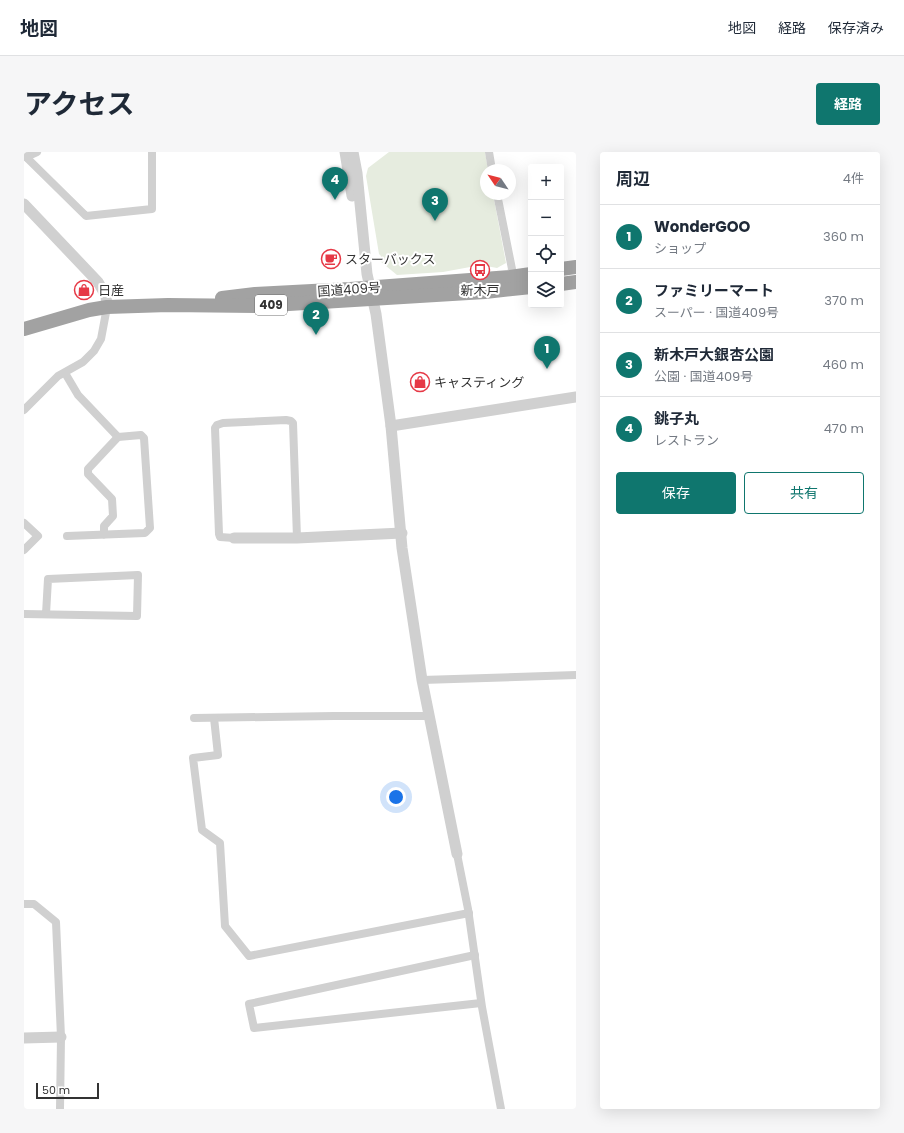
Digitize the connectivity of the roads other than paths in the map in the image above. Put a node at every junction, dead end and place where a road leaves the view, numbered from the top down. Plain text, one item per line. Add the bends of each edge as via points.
1 (37, 152) edge
2 (152, 152) edge
3 (345, 152) edge
4 (353, 152) edge
5 (489, 152) edge
6 (25, 156) edge
7 (491, 164) edge
8 (498, 200) edge
9 (24, 204) edge
10 (361, 219) junction
11 (576, 267) edge
12 (564, 269) edge
13 (528, 274) edge
14 (510, 277) junction
15 (576, 282) edge
16 (564, 284) edge
17 (528, 288) edge
18 (372, 293) junction
19 (106, 307) junction
20 (24, 330) edge
21 (65, 372) junction
22 (576, 397) edge
23 (24, 410) edge
24 (391, 426) junction
25 (118, 438) junction
26 (24, 523) edge
27 (402, 533) junction
28 (104, 535) junction
29 (67, 536) dead end
30 (234, 538) joint
31 (298, 538) junction
32 (24, 550) edge
33 (24, 614) edge
34 (46, 614) junction
35 (576, 675) edge
36 (422, 680) junction
37 (428, 716) junction
38 (194, 718) dead end
39 (214, 718) junction
40 (457, 854) joint
41 (24, 904) edge
42 (469, 913) junction
43 (475, 955) junction
44 (481, 1003) junction
45 (61, 1037) junction
46 (24, 1038) edge
47 (60, 1109) edge
48 (501, 1109) edge

1 - 6 street
2 - 6 street via 152,209 86,216
3 - 10 street via 354,203
4 - 10 street
5 - 7 street
8 - 14 street via 512,269
9 - 19 street via 98,282 106,296
10 - 18 street via 367,274
11 - 12 highway
13 - 14 highway, 国道409号 / 409
14 - 18 highway, 国道409号 / 409
15 - 16 highway
17 - 18 highway, 国道409号 / 409 via 485,292
18 - 19 highway, 国道409号 / 409 via 256,294 168,305
18 - 24 street
19 - 20 highway, 国道409号 / 409
19 - 21 street via 101,339 83,362
21 - 23 street
21 - 25 street via 78,395
22 - 24 street
24 - 27 street
25 - 28 street via 88,469 88,474 112,499 113,516 104,526
25 - 28 street via 141,435 144,438 150,528 146,533
26 - 32 street via 38,536
27 - 31 street
27 - 36 street via 402,548
28 - 29 street
30 - 31 street
30 - 31 street via 220,537 219,534 215,428 222,423 286,420 293,423
33 - 34 street
34 - 34 street via 137,616 138,575 48,579
35 - 36 street
36 - 37 street
37 - 39 street
37 - 40 street
38 - 39 street
39 - 42 street via 218,755 193,758 202,830 220,843 226,926 249,956
40 - 42 street
41 - 45 street via 34,904 56,922
42 - 43 street
43 - 44 street
43 - 44 street via 249,1004 254,1028
44 - 48 street
45 - 46 street
45 - 47 street

